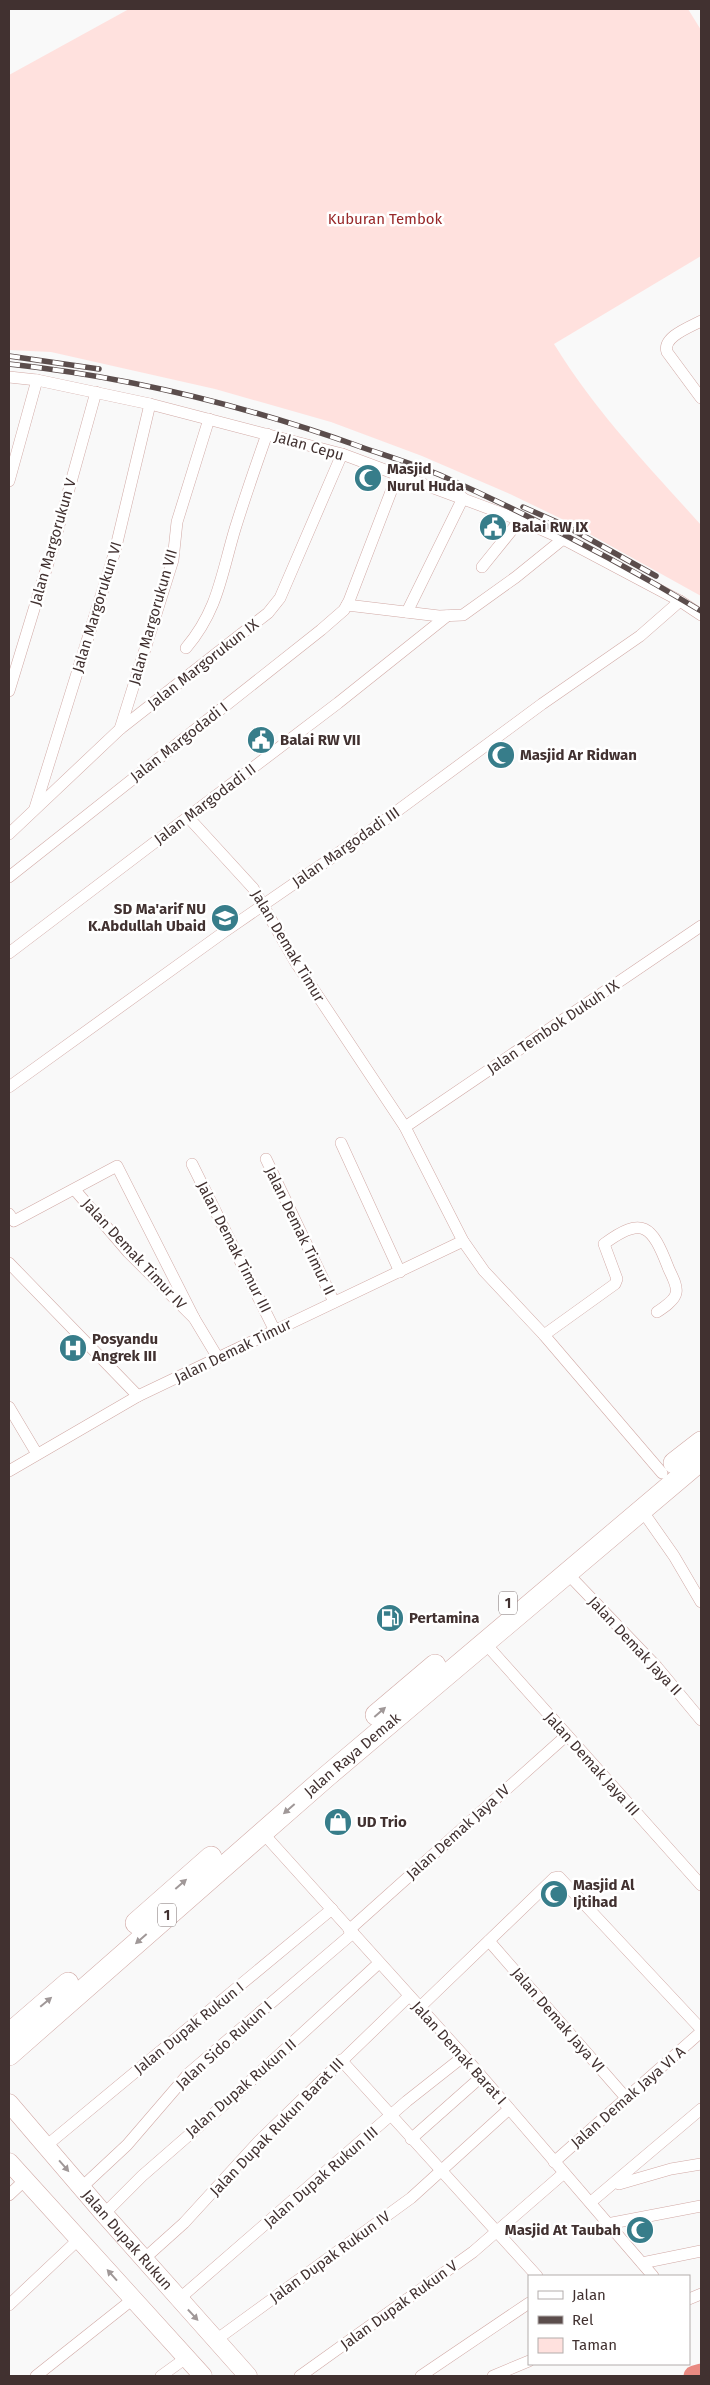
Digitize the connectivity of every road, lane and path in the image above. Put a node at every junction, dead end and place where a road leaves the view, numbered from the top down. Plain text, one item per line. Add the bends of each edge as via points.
1 (701, 320) edge
2 (9, 377) edge
3 (37, 380) junction
4 (96, 392) junction
5 (701, 398) edge
6 (150, 404) junction
7 (209, 419) junction
8 (267, 434) junction
9 (342, 454) junction
10 (397, 476) junction
11 (9, 481) edge
12 (463, 498) junction
13 (520, 520) junction
14 (563, 539) junction
15 (482, 567) dead end
16 (680, 601) junction
17 (347, 605) junction
18 (407, 612) junction
19 (701, 615) edge
20 (448, 616) junction
21 (186, 648) dead end
22 (9, 691) edge
23 (120, 729) junction
24 (35, 808) junction
25 (188, 817) junction
26 (9, 834) edge
27 (9, 876) edge
28 (263, 905) junction
29 (701, 926) edge
30 (9, 953) edge
31 (9, 1087) edge
32 (405, 1127) junction
33 (341, 1143) dead end
34 (266, 1159) dead end
35 (192, 1164) dead end
36 (75, 1190) junction
37 (11, 1218) edge
38 (463, 1241) junction
39 (9, 1263) edge
40 (400, 1272) junction
41 (334, 1302) junction
42 (657, 1312) dead end
43 (194, 1318) junction
44 (276, 1331) junction
45 (544, 1335) junction
46 (218, 1358) junction
47 (138, 1396) junction
48 (9, 1407) edge
49 (701, 1442) edge
50 (37, 1454) junction
51 (701, 1460) edge
52 (9, 1471) edge
53 (662, 1473) junction
54 (641, 1509) junction
55 (567, 1573) junction
56 (701, 1602) edge
57 (484, 1642) junction
58 (701, 1720) edge
59 (566, 1735) junction
60 (321, 1771) junction
61 (262, 1832) junction
62 (701, 1885) edge
63 (332, 1910) junction
64 (351, 1931) junction
65 (489, 1941) junction
66 (379, 1963) junction
67 (409, 1996) junction
68 (419, 2008) junction
69 (701, 2031) edge
70 (9, 2034) edge
71 (9, 2055) edge
72 (464, 2056) junction
73 (341, 2060) junction
74 (481, 2077) junction
75 (627, 2099) junction
76 (9, 2103) edge
77 (509, 2109) junction
78 (701, 2109) edge
79 (391, 2116) junction
80 (411, 2139) junction
81 (46, 2146) junction
82 (9, 2162) edge
83 (554, 2162) junction
84 (701, 2164) edge
85 (441, 2170) junction
86 (564, 2173) junction
87 (25, 2180) junction
88 (82, 2187) junction
89 (610, 2188) junction
90 (9, 2195) edge
91 (591, 2202) junction
92 (701, 2206) edge
93 (104, 2214) junction
94 (607, 2224) junction
95 (497, 2232) junction
96 (79, 2239) junction
97 (701, 2251) edge
98 (145, 2258) junction
99 (642, 2263) junction
100 (536, 2275) edge
101 (652, 2275) edge
102 (133, 2299) junction
103 (179, 2299) junction
104 (528, 2304) edge
105 (9, 2305) edge
106 (216, 2340) junction
107 (186, 2358) junction
108 (528, 2360) edge
109 (36, 2376) edge
110 (161, 2376) edge
111 (203, 2376) edge
112 (248, 2376) edge
113 (300, 2376) edge
114 (421, 2376) edge
115 (492, 2376) edge

1 - 5 street via 667,342 667,352
2 - 3 street, Jalan Cepu
3 - 4 street, Jalan Cepu
3 - 11 street
4 - 6 street, Jalan Cepu
4 - 22 street, Jalan Margorukun V
6 - 7 street, Jalan Cepu
6 - 24 street, Jalan Margorukun VI via 115,551
7 - 8 street, Jalan Cepu
7 - 23 street, Jalan Margorukun VII via 177,522 173,560
8 - 9 street, Jalan Cepu
8 - 21 street via 212,609
9 - 10 street, Jalan Cepu
9 - 23 street, Jalan Margorukun IX via 280,598 261,620
10 - 12 street, Jalan Cepu
10 - 17 street
12 - 13 street, Jalan Cepu
12 - 18 street
13 - 14 street, Jalan Cepu
13 - 15 street
14 - 16 street, Jalan Cepu
14 - 20 street via 468,612
16 - 19 street, Jalan Cepu
16 - 28 street, Jalan Margodadi III via 640,636
17 - 18 street
17 - 27 street, Jalan Margodadi I via 314,636
18 - 20 street
20 - 25 street, Jalan Margodadi II
23 - 24 street, Jalan Margorukun IX
24 - 26 street, Jalan Margorukun IX
25 - 28 street, Jalan Demak Timur via 245,877
25 - 30 street, Jalan Margodadi II
28 - 31 street, Jalan Margodadi III
28 - 32 street, Jalan Demak Timur via 296,963
29 - 32 street, Jalan Tembok Dukuh IX
32 - 38 street, Jalan Demak Timur
33 - 40 street
34 - 41 street, Jalan Demak Timur II
35 - 44 street, Jalan Demak Timur III
36 - 37 street
36 - 43 street, Jalan Demak Timur IV via 128,1252
36 - 43 street, Jalan Demak Timur IV via 117,1166
38 - 40 street, Jalan Demak Timur
38 - 45 street, Jalan Demak Timur via 484,1271
39 - 47 street
40 - 41 street, Jalan Demak Timur
41 - 44 street, Jalan Demak Timur
42 - 45 street via 674,1297 676,1288 651,1232 629,1228 604,1244 617,1279 615,1284
43 - 46 street, Jalan Demak Timur IV
44 - 46 street, Jalan Demak Timur
45 - 53 street, Jalan Demak Timur
46 - 47 street, Jalan Demak Timur
47 - 50 street, Jalan Demak Timur
48 - 50 street
49 - 53 highway, Jalan Raya Demak / 1
50 - 52 street, Jalan Demak Timur
51 - 54 highway, Jalan Raya Demak / 1
60 -> 53 highway, Jalan Raya Demak / 1
54 - 55 highway, Jalan Raya Demak / 1
54 - 56 street
55 - 57 highway, Jalan Raya Demak / 1
55 - 58 street, Jalan Demak Jaya II via 657,1667
57 - 59 street, Jalan Demak Jaya III
57 - 60 highway, Jalan Raya Demak / 1
59 - 62 street, Jalan Demak Jaya III
59 - 64 street, Jalan Demak Jaya IV
60 -> 61 highway, Jalan Raya Demak / 1
70 -> 60 highway, Jalan Raya Demak / 1
61 - 63 street, Jalan Demak Barat I
61 -> 71 highway, Jalan Raya Demak / 1
63 - 64 street, Jalan Demak Barat I
63 - 81 street, Jalan Dupak Rukun I
64 - 66 street, Jalan Demak Barat I
64 - 88 street, Jalan Sido Rukun I via 189,2073 126,2145
65 - 68 street
65 - 69 street via 554,1878 559,1877
65 - 75 street, Jalan Demak Jaya VI
66 - 67 street, Jalan Demak Barat I
66 - 93 street, Jalan Dupak Rukun II
67 - 68 street, Jalan Demak Barat I
67 - 73 street, Jalan Dupak Rukun Barat III
68 - 72 street, Jalan Demak Barat I
69 - 75 street, Jalan Demak Jaya VI A
72 - 74 street, Jalan Demak Barat I
72 - 79 street, Jalan Dupak Rukun III
73 - 79 street
73 - 98 street, Jalan Dupak Rukun Barat III via 259,2141 184,2223
74 - 77 street, Jalan Demak Barat I
74 - 80 street
75 - 83 street, Jalan Demak Jaya VI A
76 - 81 main road, Jalan Dupak Rukun
77 - 83 street, Jalan Demak Barat I
77 - 85 street, Jalan Dupak Rukun IV
78 - 89 street
79 - 80 street
79 - 103 street, Jalan Dupak Rukun III
80 - 85 street
81 -> 88 main road, Jalan Dupak Rukun
82 - 87 main road
83 - 86 street, Jalan Demak Barat I
84 - 89 street via 671,2169
85 - 95 street
85 - 106 street, Jalan Dupak Rukun IV via 411,2198
86 - 91 street, Jalan Demak Barat I
86 - 95 street, Jalan Dupak Rukun V
87 - 90 street
87 - 96 main road
88 - 93 main road, Jalan Dupak Rukun
89 - 91 street
91 - 94 street, Jalan Demak Barat I
92 - 94 street
93 - 98 main road, Jalan Dupak Rukun
94 - 99 street, Jalan Demak Barat I
95 - 100 street
95 - 113 street, Jalan Dupak Rukun V
102 -> 96 main road
96 - 105 street
97 - 99 street
98 - 103 main road, Jalan Dupak Rukun
99 - 101 street, Jalan Demak Barat I
102 - 107 main road
102 - 109 street
103 -> 106 main road, Jalan Dupak Rukun
104 - 114 street
106 - 112 main road, Jalan Dupak Rukun
107 - 110 street
107 - 111 main road
108 - 115 street

